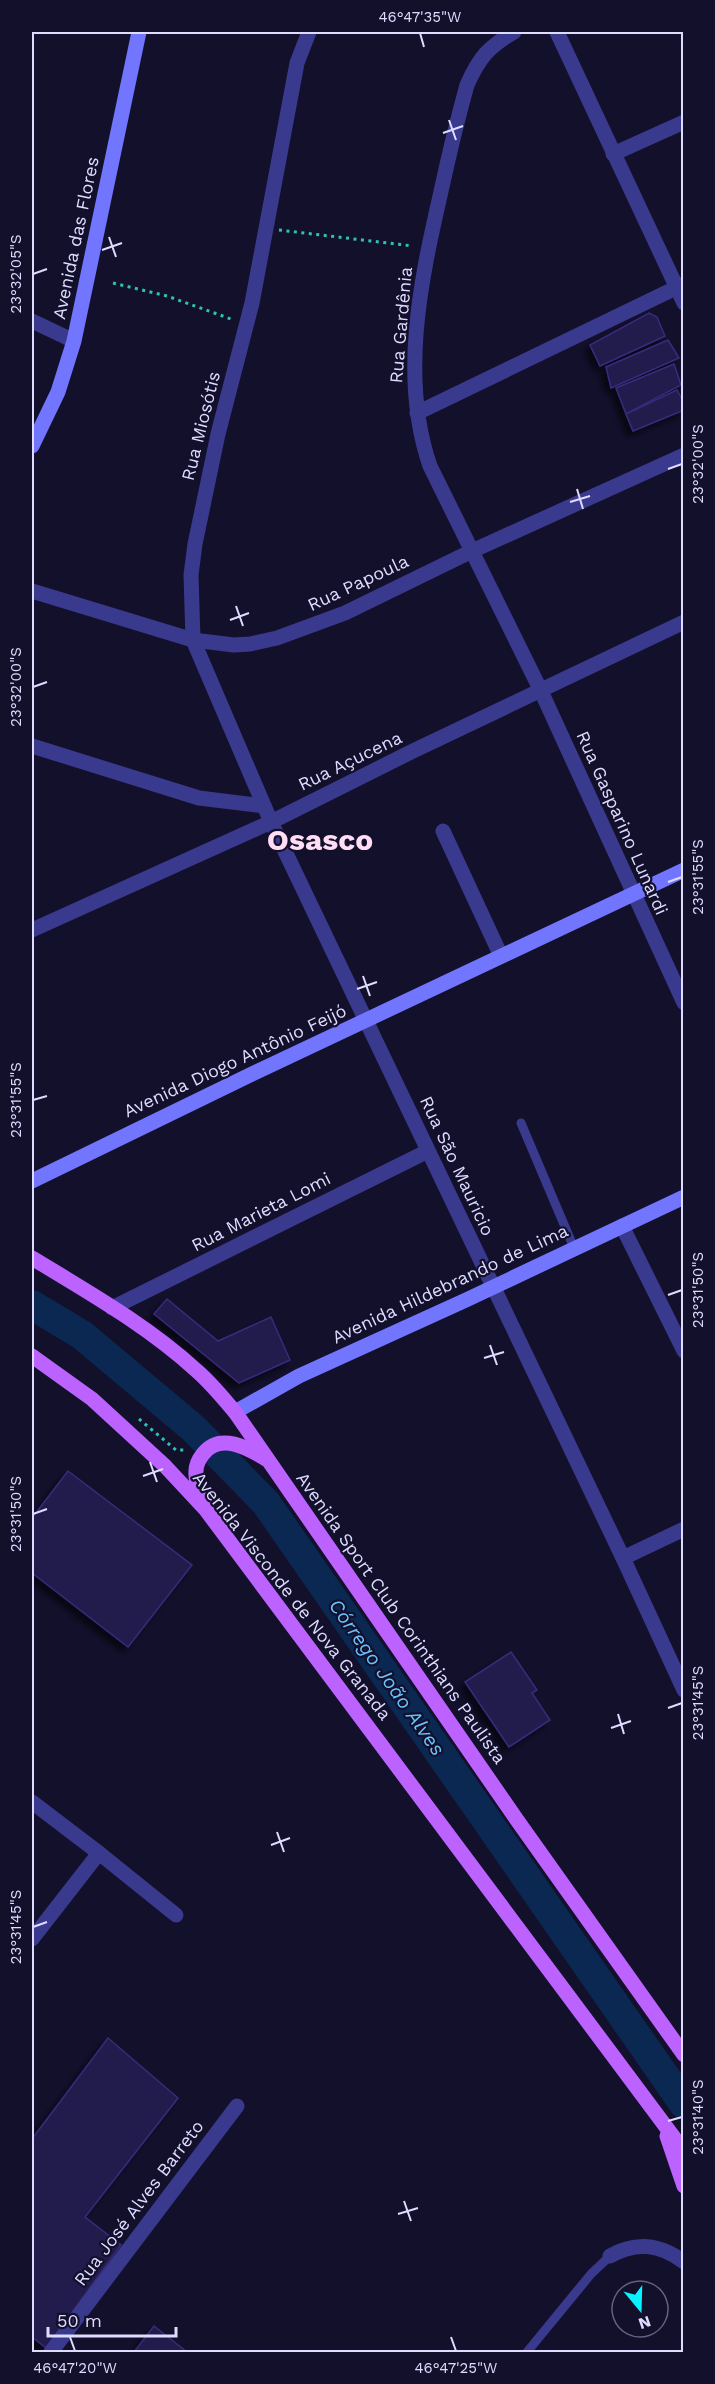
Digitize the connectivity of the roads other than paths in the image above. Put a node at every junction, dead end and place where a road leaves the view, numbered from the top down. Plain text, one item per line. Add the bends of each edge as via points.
1 (139, 32) edge
2 (309, 32) edge
3 (514, 32) edge
4 (557, 32) edge
5 (684, 122) edge
6 (613, 154) junction
7 (680, 286) edge
8 (684, 303) edge
9 (32, 321) edge
10 (74, 341) junction
11 (417, 413) junction
12 (32, 446) edge
13 (684, 454) edge
14 (472, 551) junction
15 (32, 591) edge
16 (684, 622) edge
17 (193, 640) junction
18 (541, 691) junction
19 (32, 746) edge
20 (264, 806) junction
21 (271, 822) junction
22 (443, 831) dead end
23 (684, 870) edge
24 (633, 894) junction
25 (32, 930) edge
26 (501, 956) junction
27 (684, 1003) edge
28 (367, 1021) junction
29 (521, 1123) dead end
30 (428, 1150) junction
31 (32, 1181) edge
32 (684, 1197) edge
33 (622, 1226) junction
34 (574, 1248) junction
35 (32, 1258) edge
36 (493, 1287) junction
37 (112, 1308) junction
38 (684, 1351) edge
39 (32, 1356) edge
40 (235, 1412) junction
41 (268, 1460) junction
42 (206, 1510) junction
43 (684, 1528) edge
44 (623, 1558) junction
45 (684, 1690) edge
46 (32, 1802) edge
47 (99, 1853) junction
48 (176, 1915) dead end
49 (32, 1939) edge
50 (684, 2055) edge
51 (237, 2106) dead end
52 (664, 2125) junction
53 (684, 2151) edge
54 (684, 2186) edge
55 (610, 2256) joint
56 (684, 2262) edge
57 (51, 2352) edge
58 (526, 2352) edge

1 - 10 main road, Avenida das Flores
2 - 17 street, Rua Miosótis via 297,63 252,303 195,544 191,574
3 - 11 street, Rua Gardênia via 497,42 477,63 467,85 428,248 414,362
4 - 6 street
5 - 6 street
6 - 7 street
7 - 8 street
7 - 11 street
9 - 10 street
10 - 12 main road, Avenida das Flores via 58,392
11 - 14 street, Rua Gardênia via 430,466
13 - 14 street, Rua Papoula
14 - 17 street, Rua Papoula via 345,613 277,638 234,645
14 - 18 street, Rua Gardênia
15 - 17 street, Rua Papoula
16 - 18 street, Rua Açucena
17 - 20 street, Rua Miosótis
18 - 21 street, Rua Açucena
18 - 24 street, Rua Gasparino Lunardi
19 - 20 street via 199,798
20 - 21 street, Rua Miosótis
21 - 25 street, Rua Açucena
21 - 28 street, Rua São Mauricio
22 - 26 street
23 - 24 main road, Avenida Diogo Antônio Feijó
24 - 26 main road, Avenida Diogo Antônio Feijó
24 - 27 street, Rua Gasparino Lunardi
26 - 28 main road, Avenida Diogo Antônio Feijó
28 - 30 street, Rua São Mauricio
28 - 31 main road, Avenida Diogo Antônio Feijó
29 - 34 lane
30 - 36 street, Rua São Mauricio
30 - 37 street, Rua Marieta Lomi
32 - 33 main road, Avenida Hildebrando de Lima
33 - 34 main road, Avenida Hildebrando de Lima
33 - 38 street
34 - 36 main road, Avenida Hildebrando de Lima
35 - 37 main road, Avenida Sport Club Corinthians Paulista
36 - 40 main road, Avenida Hildebrando de Lima via 299,1376
36 - 44 street, Rua São Mauricio
37 - 40 main road, Avenida Sport Club Corinthians Paulista via 198,1371
39 - 42 main road, Avenida Visconde de Nova Granada via 92,1399
40 - 41 main road, Avenida Sport Club Corinthians Paulista
41 - 42 main road via 230,1443 205,1452 196,1467
41 - 50 main road, Avenida Sport Club Corinthians Paulista
42 - 52 main road, Avenida Visconde de Nova Granada
43 - 44 street
44 - 45 street, Rua São Mauricio
46 - 47 street
47 - 48 street
47 - 49 street
51 - 57 street, Rua José Alves Barreto
52 - 53 main road, Avenida Visconde de Nova Granada
52 - 54 main road
55 - 56 street via 622,2249 653,2246
55 - 58 lane

